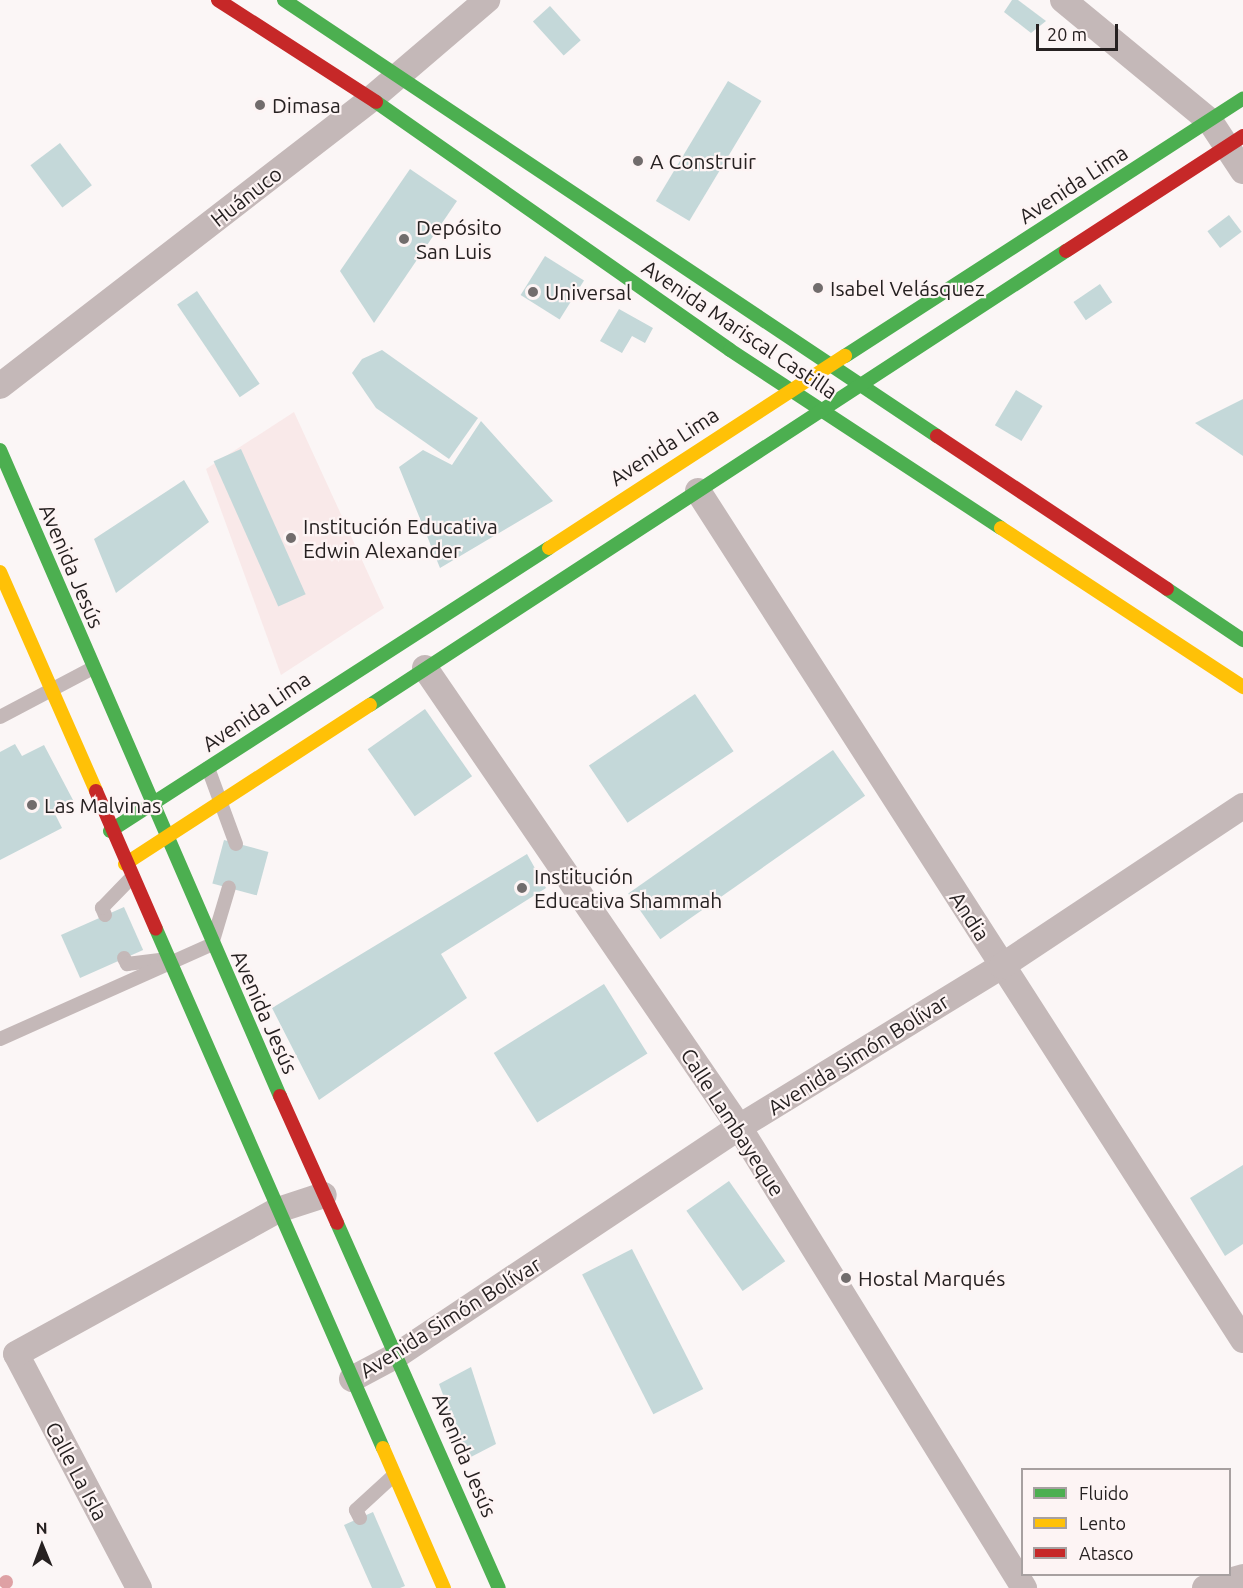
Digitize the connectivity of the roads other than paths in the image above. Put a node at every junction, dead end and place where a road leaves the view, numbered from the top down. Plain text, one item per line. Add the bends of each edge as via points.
1 (218, 0) edge
2 (284, 0) edge
3 (487, 0) edge
4 (1078, 4) edge
5 (397, 74) junction
6 (371, 99) junction
7 (1243, 99) edge
8 (1210, 121) junction
9 (1235, 141) edge
10 (1243, 171) edge
11 (828, 366) junction
12 (861, 385) junction
13 (0, 386) edge
14 (789, 388) junction
15 (822, 410) junction
16 (0, 450) edge
17 (699, 491) junction
18 (0, 572) edge
19 (49, 598) junction
20 (16, 612) junction
21 (1243, 640) edge
22 (425, 668) junction
23 (93, 669) junction
24 (1243, 687) edge
25 (51, 691) junction
26 (0, 717) edge
27 (208, 768) junction
28 (224, 800) junction
29 (1243, 806) edge
30 (151, 807) junction
31 (110, 831) junction
32 (165, 838) junction
33 (236, 844) dead end
34 (125, 864) junction
35 (131, 878) junction
36 (229, 886) dead end
37 (105, 915) dead end
38 (212, 944) junction
39 (167, 961) junction
40 (1002, 966) junction
41 (134, 979) junction
42 (0, 1039) edge
43 (739, 1127) junction
44 (324, 1195) junction
45 (278, 1210) junction
46 (1243, 1340) edge
47 (399, 1354) junction
48 (8, 1358) edge
49 (352, 1379) junction
50 (394, 1475) junction
51 (360, 1518) dead end
52 (1243, 1577) edge
53 (139, 1588) edge
54 (444, 1588) edge
55 (499, 1588) edge
56 (1024, 1588) edge
57 (1205, 1588) edge

1 - 6 main road, Avenida Mariscal Castilla
2 - 5 main road, Avenida Mariscal Castilla
3 - 5 street, Huánuco
4 - 8 street
5 - 6 street, Huánuco
5 - 11 main road, Avenida Mariscal Castilla
6 - 13 street, Huánuco
6 - 14 main road, Avenida Mariscal Castilla
7 - 8 main road, Avenida Lima
8 - 9 street
8 - 11 main road, Avenida Lima
9 - 10 street
9 - 12 main road
11 - 12 main road, Avenida Mariscal Castilla
11 - 14 main road, Avenida Lima
12 - 15 main road
12 - 21 main road, Avenida Mariscal Castilla
14 - 15 main road, Avenida Mariscal Castilla
14 - 27 main road, Avenida Lima
15 - 17 main road
15 - 24 main road, Avenida Mariscal Castilla
16 - 19 main road, Avenida Jesús
17 - 22 main road
17 - 40 street, Andia
18 - 20 main road
19 - 20 main road
19 - 23 main road, Avenida Jesús
20 - 25 main road
22 - 28 main road
22 - 43 street, Calle Lambayeque
23 - 25 lane
23 - 30 main road, Avenida Jesús
25 - 26 lane
25 - 31 main road
27 - 28 lane
27 - 30 main road, Avenida Lima
28 - 32 main road
28 - 33 lane
29 - 40 street, Avenida Simón Bolívar
30 - 31 main road, Avenida Lima
30 - 32 main road, Avenida Jesús
31 - 34 main road
32 - 34 main road
32 - 38 main road, Avenida Jesús
34 - 35 main road
35 - 37 lane via 102,908
35 - 39 main road
36 - 38 lane
38 - 39 lane
38 - 44 main road, Avenida Jesús
39 - 41 lane
39 - 41 lane via 125,961
39 - 45 main road
40 - 43 street, Avenida Simón Bolívar
40 - 46 street, Andia
41 - 42 lane
43 - 47 street, Avenida Simón Bolívar
43 - 56 street, Calle Lambayeque
44 - 45 street
44 - 47 main road, Avenida Jesús
45 - 48 street
45 - 49 main road
47 - 49 street, Avenida Simón Bolívar
47 - 55 main road, Avenida Jesús
48 - 53 street, Calle La Isla
49 - 50 main road
50 - 51 lane via 356,1510
50 - 54 main road
52 - 57 street

